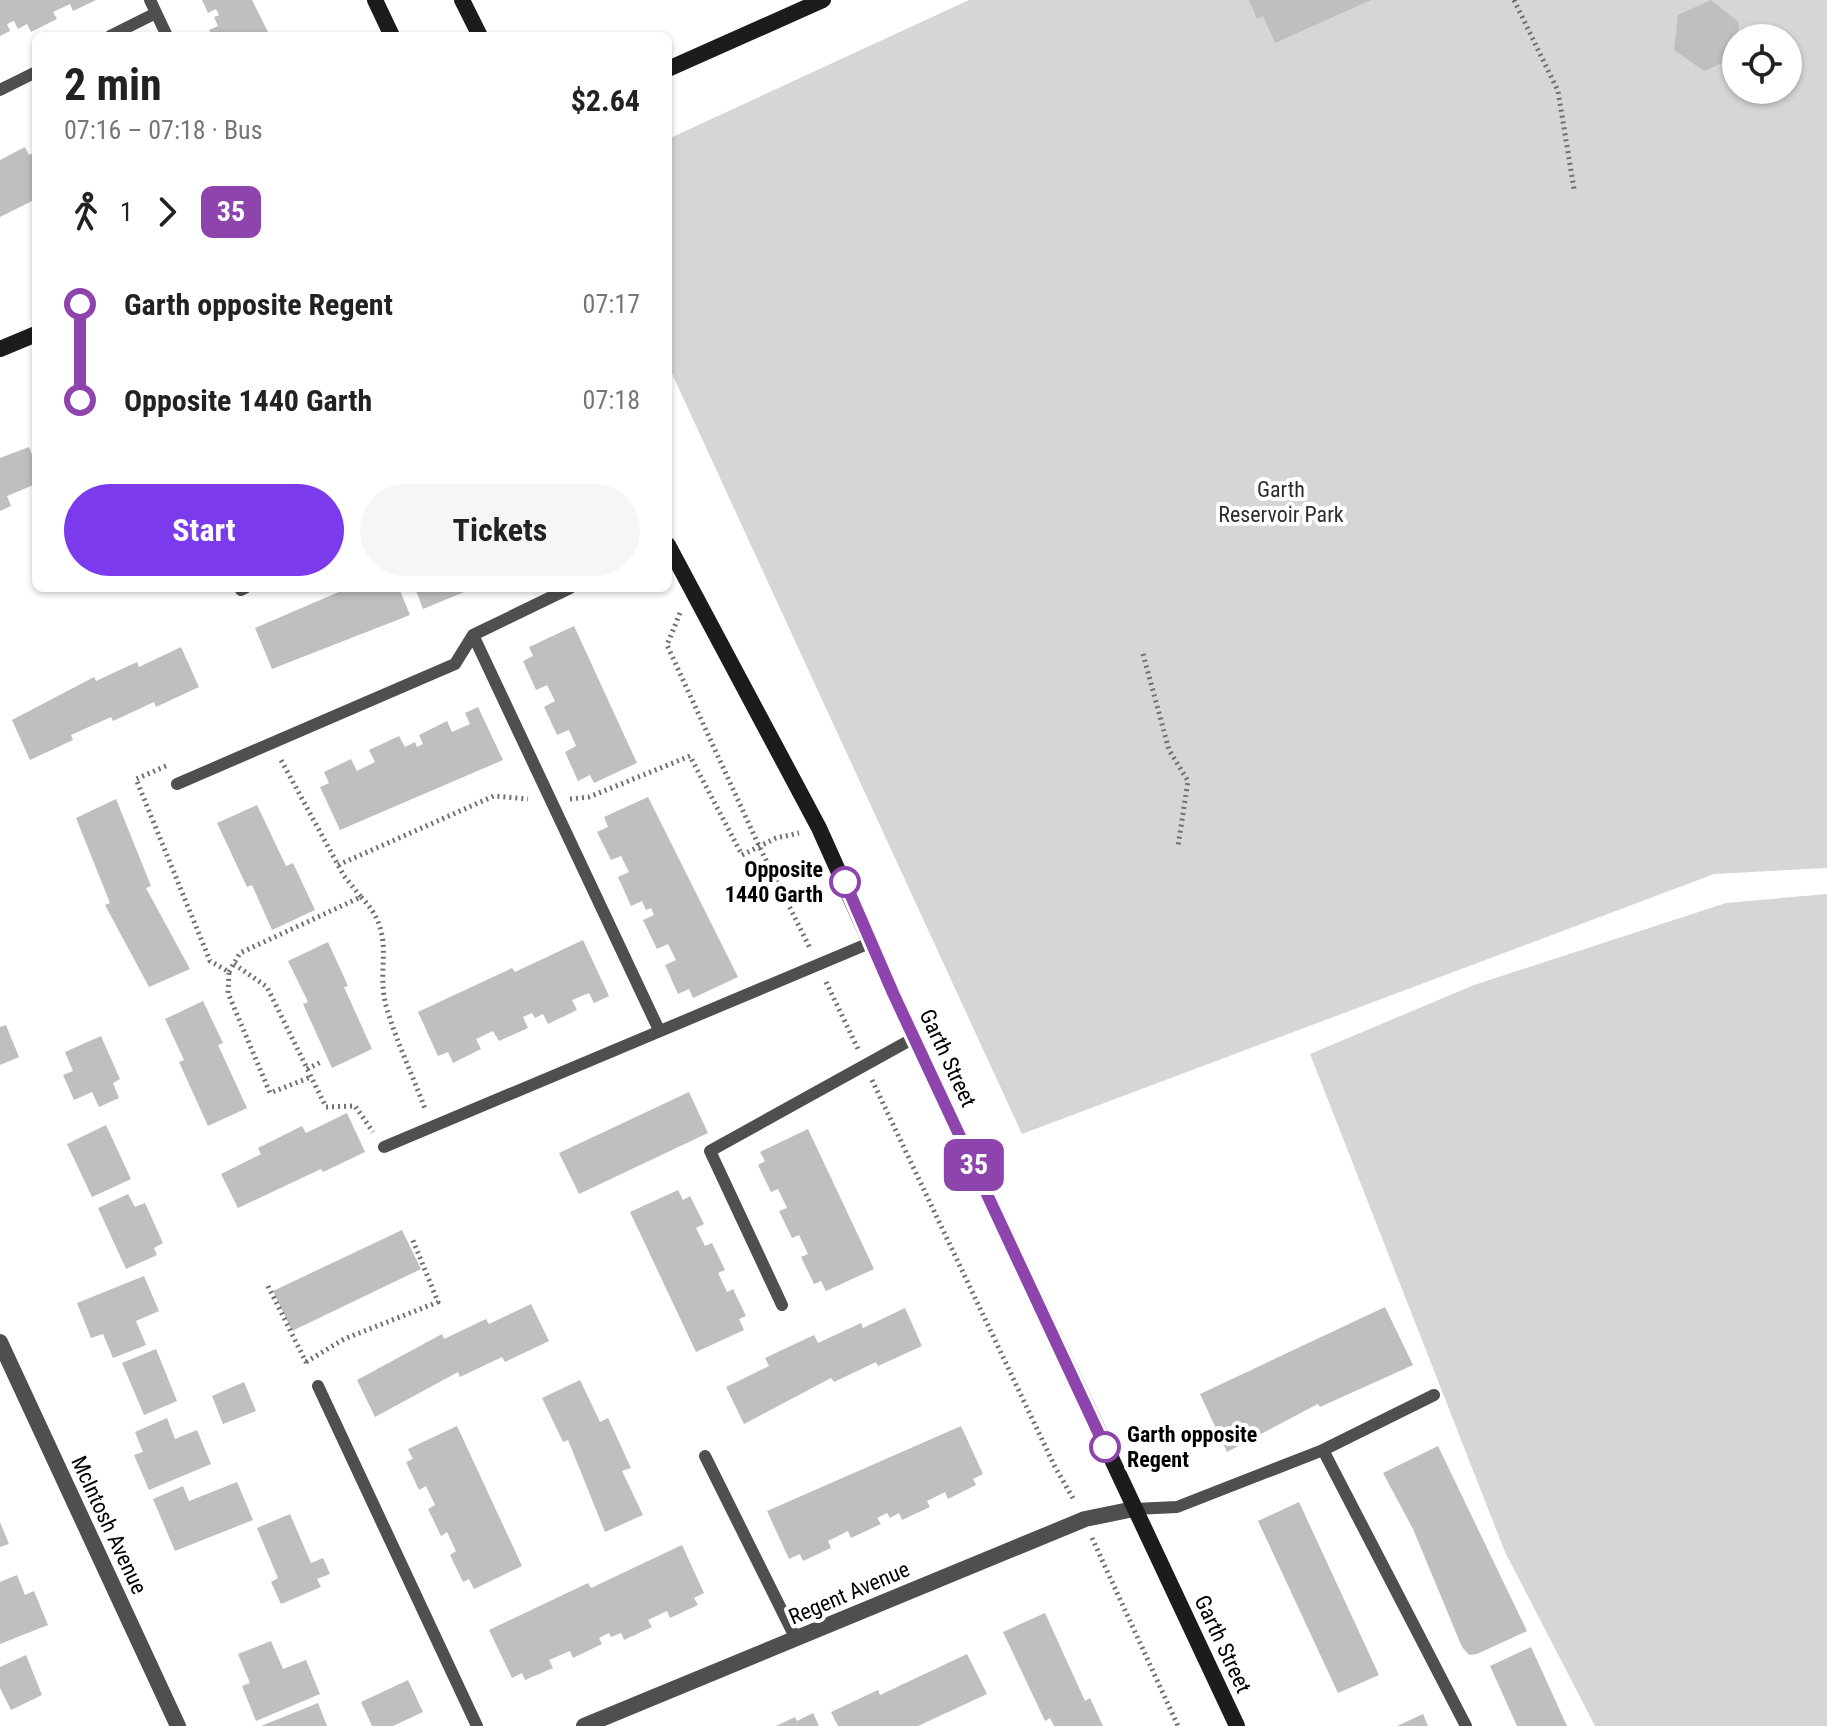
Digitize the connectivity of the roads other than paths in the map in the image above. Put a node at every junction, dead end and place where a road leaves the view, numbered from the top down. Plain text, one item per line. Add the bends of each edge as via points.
1 (150, 0) edge
2 (375, 0) edge
3 (462, 0) edge
4 (823, 0) edge
5 (156, 13) junction
6 (118, 32) edge
7 (165, 32) edge
8 (390, 32) edge
9 (478, 32) edge
10 (672, 67) edge
11 (32, 74) edge
12 (0, 90) edge
13 (32, 336) edge
14 (0, 349) edge
15 (672, 553) edge
16 (562, 592) edge
17 (473, 635) junction
18 (177, 784) road end
19 (872, 942) junction
20 (659, 1030) junction
21 (914, 1038) junction
22 (384, 1147) road end
23 (782, 1305) dead end
24 (0, 1342) edge
25 (318, 1386) road end
26 (1434, 1395) dead end
27 (1323, 1450) junction
28 (705, 1456) dead end
29 (1134, 1509) junction
30 (796, 1639) junction
31 (603, 1722) edge
32 (178, 1726) edge
33 (477, 1726) edge
34 (584, 1726) edge
35 (1237, 1726) edge
36 (1466, 1726) edge

1 - 5 lane
2 - 8 main road
3 - 9 main road
4 - 10 main road
5 - 6 lane
5 - 7 lane
11 - 12 lane
13 - 14 main road
15 - 19 main road, Garth Street via 819,828
16 - 17 lane
17 - 18 lane via 455,664
17 - 20 lane
19 - 20 lane
19 - 21 main road, Garth Street
20 - 22 lane
21 - 23 lane via 710,1151
21 - 29 main road, Garth Street
24 - 32 street, McIntosh Avenue
25 - 33 lane
26 - 27 lane
27 - 29 lane via 1177,1507
27 - 36 lane
28 - 30 lane
29 - 30 street, Regent Avenue via 1085,1519
29 - 35 main road, Garth Street
30 - 31 street, Regent Avenue
31 - 34 street, Regent Avenue

